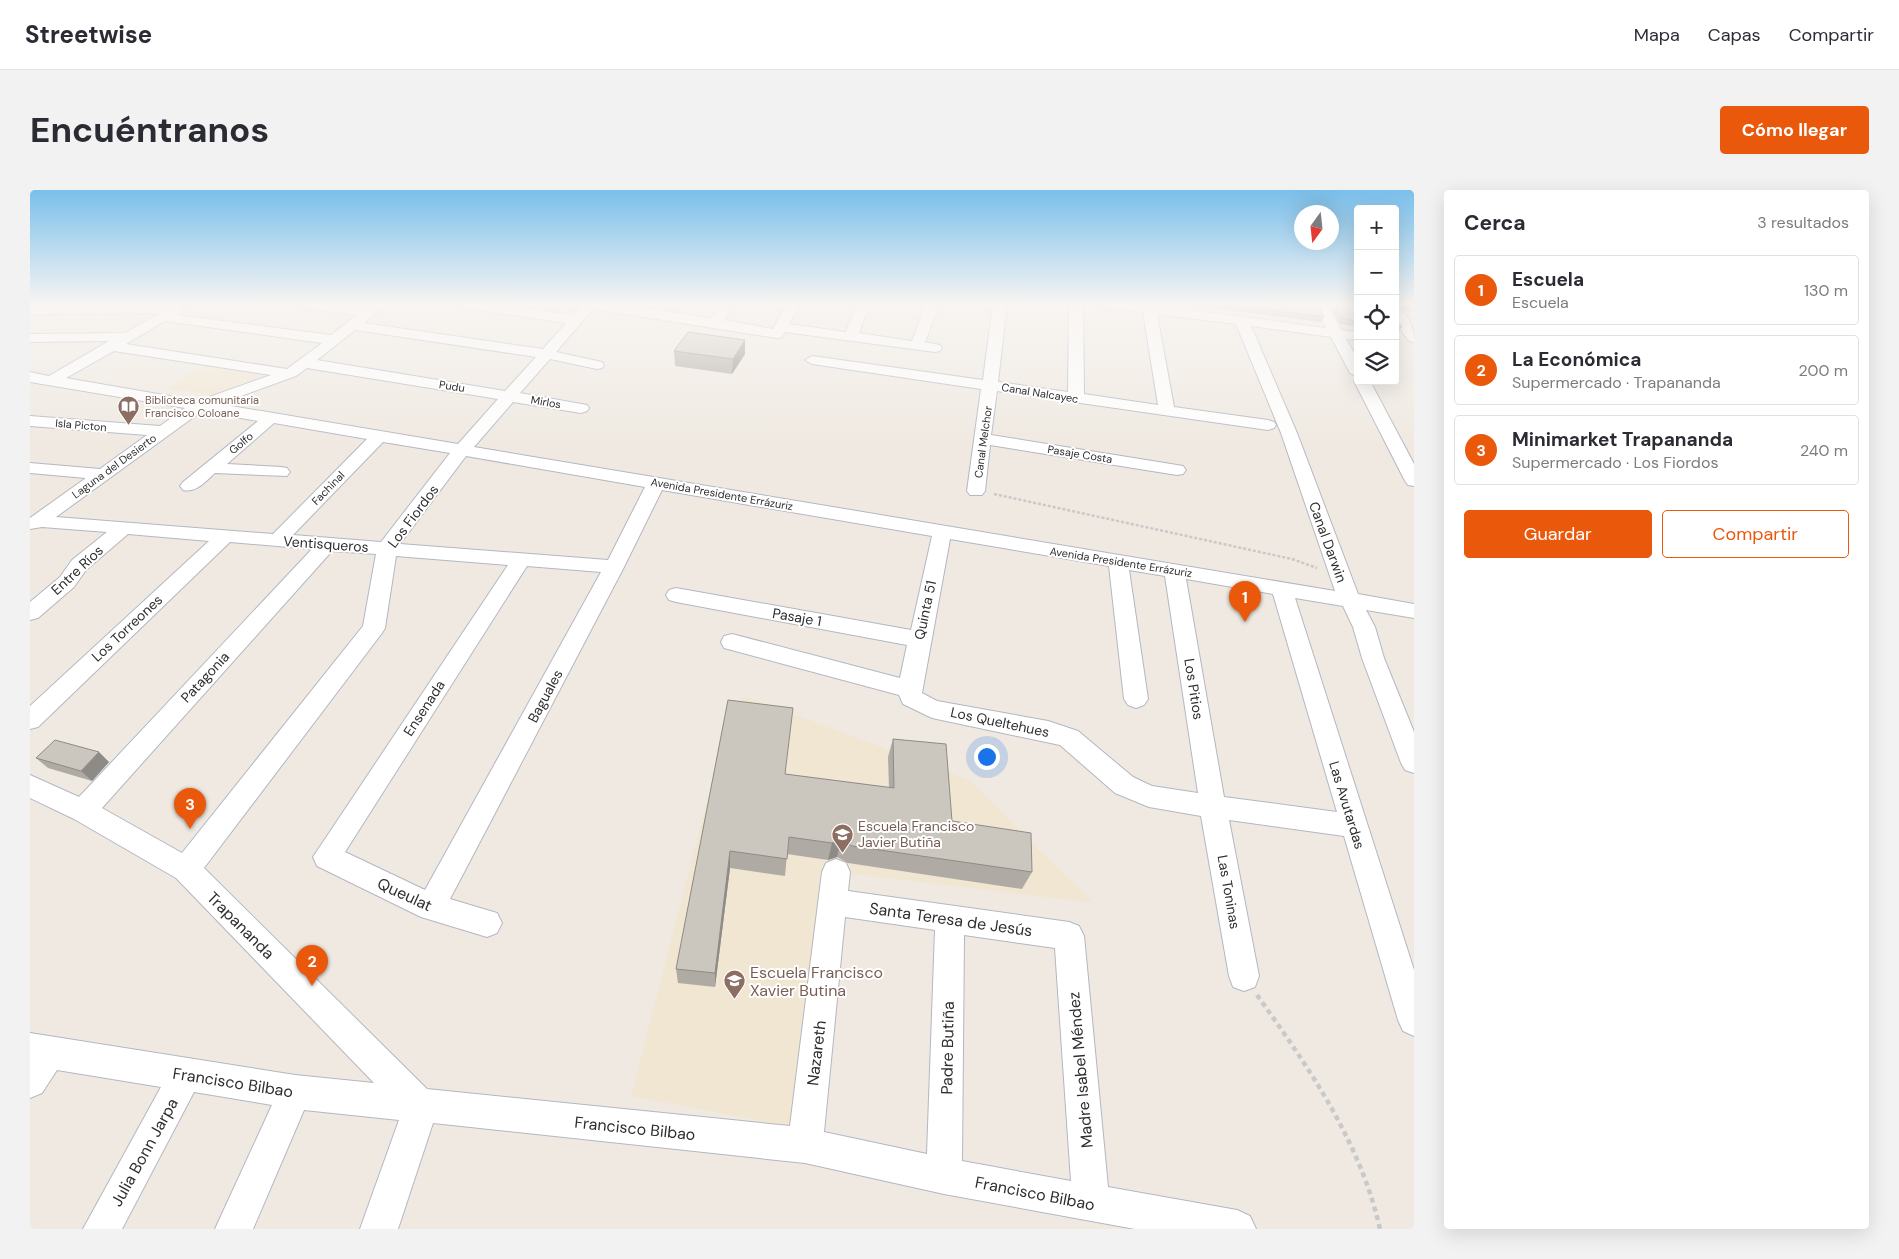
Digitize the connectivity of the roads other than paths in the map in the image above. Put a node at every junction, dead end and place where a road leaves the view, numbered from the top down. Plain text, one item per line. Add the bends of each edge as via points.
1 (102, 351) edge
2 (147, 351) edge
3 (319, 351) edge
4 (529, 351) edge
5 (548, 351) edge
6 (994, 351) edge
7 (1076, 351) edge
8 (1156, 351) edge
9 (1255, 351) edge
10 (1347, 351) edge
11 (546, 354) junction
12 (812, 360) dead end
13 (304, 363) junction
14 (597, 365) dead end
15 (1354, 365) edge
16 (290, 374) junction
17 (30, 377) edge
18 (50, 381) junction
19 (990, 385) junction
20 (1364, 385) edge
21 (510, 395) junction
22 (1076, 398) junction
23 (198, 406) junction
24 (581, 408) dead end
25 (1167, 411) junction
26 (271, 418) junction
27 (30, 421) edge
28 (1268, 426) dead end
29 (161, 432) junction
30 (379, 436) junction
31 (983, 438) junction
32 (462, 450) junction
33 (30, 468) edge
34 (212, 468) junction
35 (1177, 470) dead end
36 (281, 472) dead end
37 (102, 474) junction
38 (1414, 481) edge
39 (656, 483) junction
40 (189, 486) dead end
41 (976, 490) road end
42 (33, 525) edge
43 (124, 528) junction
44 (942, 532) junction
45 (224, 537) junction
46 (278, 540) junction
47 (328, 544) junction
48 (387, 548) junction
49 (520, 560) junction
50 (1118, 562) junction
51 (614, 567) junction
52 (1174, 571) junction
53 (1282, 589) junction
54 (676, 595) dead end
55 (1350, 600) junction
56 (1414, 611) edge
57 (30, 613) edge
58 (919, 639) junction
59 (732, 642) dead end
60 (909, 688) junction
61 (1136, 699) dead end
62 (30, 720) edge
63 (1414, 763) edge
64 (30, 786) edge
65 (1213, 808) junction
66 (82, 811) junction
67 (1353, 826) junction
68 (326, 857) joint
69 (186, 869) junction
70 (836, 872) dead end
71 (833, 902) junction
72 (431, 907) junction
73 (950, 919) junction
74 (487, 923) dead end
75 (1069, 936) joint
76 (1244, 976) road end
77 (1414, 1020) edge
78 (40, 1051) edge
79 (186, 1074) junction
80 (30, 1081) edge
81 (295, 1092) junction
82 (421, 1106) junction
83 (805, 1145) junction
84 (944, 1176) junction
85 (1091, 1204) junction
86 (102, 1229) edge
87 (234, 1229) edge
88 (379, 1229) edge
89 (1237, 1229) edge

1 - 18 street
2 - 16 street
3 - 13 street
4 - 11 street
5 - 11 street, Los Fiordos
6 - 19 street, Canal Melchor
7 - 22 street
8 - 25 street
9 - 55 street, Canal Darwin via 1289,433
10 - 15 street
11 - 14 street
11 - 21 street, Los Fiordos
12 - 19 street, Canal Nalcayec
13 - 16 street
13 - 21 street, Pudu
16 - 23 street
17 - 18 street, Avenida Presidente Errázuriz
18 - 23 street, Avenida Presidente Errázuriz
19 - 22 street, Canal Nalcayec
19 - 31 street, Canal Melchor
20 - 38 street
21 - 24 street, Mirlos
21 - 32 street, Los Fiordos
22 - 25 street, Canal Nalcayec
23 - 26 street, Avenida Presidente Errázuriz
23 - 29 street, Laguna del Desierto
25 - 28 street, Canal Nalcayec
26 - 30 street, Avenida Presidente Errázuriz
26 - 34 street, Golfo
27 - 29 street, Isla Picton
29 - 37 street, Laguna del Desierto
30 - 32 street, Avenida Presidente Errázuriz
30 - 46 street, Fachinal
31 - 35 street, Pasaje Costa
31 - 41 street, Canal Melchor
32 - 39 street, Avenida Presidente Errázuriz
32 - 48 street, Los Fiordos
33 - 37 street
34 - 36 street, Golfo
34 - 40 street, Golfo
37 - 42 street, Laguna del Desierto
39 - 44 street, Avenida Presidente Errázuriz
39 - 51 street, Baguales
42 - 43 street, Ventisqueros
43 - 45 street, Ventisqueros
43 - 57 street, Entre Ríos via 79,565 67,582
44 - 50 street, Avenida Presidente Errázuriz
44 - 58 street, Quinta 51
45 - 46 street, Ventisqueros
45 - 62 street, Los Torreones
46 - 47 street, Ventisqueros
47 - 48 street, Ventisqueros
47 - 66 street, Patagonia
48 - 49 street, Ventisqueros
48 - 69 street, Los Fiordos via 374,628
49 - 51 street, Ventisqueros
49 - 68 street, Ensenada
50 - 52 street, Avenida Presidente Errázuriz
50 - 61 street
51 - 72 street, Baguales
52 - 53 street, Avenida Presidente Errázuriz
52 - 65 street, Los Pitios
53 - 55 street, Avenida Presidente Errázuriz
53 - 67 street, Las Avutardas
54 - 58 street, Pasaje 1
55 - 56 street, Avenida Presidente Errázuriz
55 - 63 street, Canal Darwin via 1364,627
58 - 60 street, Quinta 51
59 - 60 street
60 - 65 street, Los Queltehues via 911,698 932,709 1048,731 1068,738 1124,785 1149,796
64 - 66 street, Trapananda
65 - 67 street, Los Queltehues
65 - 76 street, Las Toninas
66 - 69 street, Trapananda
67 - 77 street, Las Avutardas
68 - 72 street, Queulat
69 - 82 street, Trapananda
70 - 71 street, Nazareth
71 - 73 street, Santa Teresa de Jesús
71 - 83 street, Nazareth
72 - 74 street, Queulat
73 - 75 street, Santa Teresa de Jesús
73 - 84 street, Padre Butiña
75 - 85 street, Madre Isabel Méndez
78 - 79 street, Francisco Bilbao
78 - 80 street
79 - 81 street, Francisco Bilbao
79 - 86 street, Julia Bonn Jarpa
81 - 82 street, Francisco Bilbao
81 - 87 street
82 - 83 street, Francisco Bilbao
82 - 88 street
83 - 84 street, Francisco Bilbao
84 - 85 street, Francisco Bilbao
85 - 89 street, Francisco Bilbao

